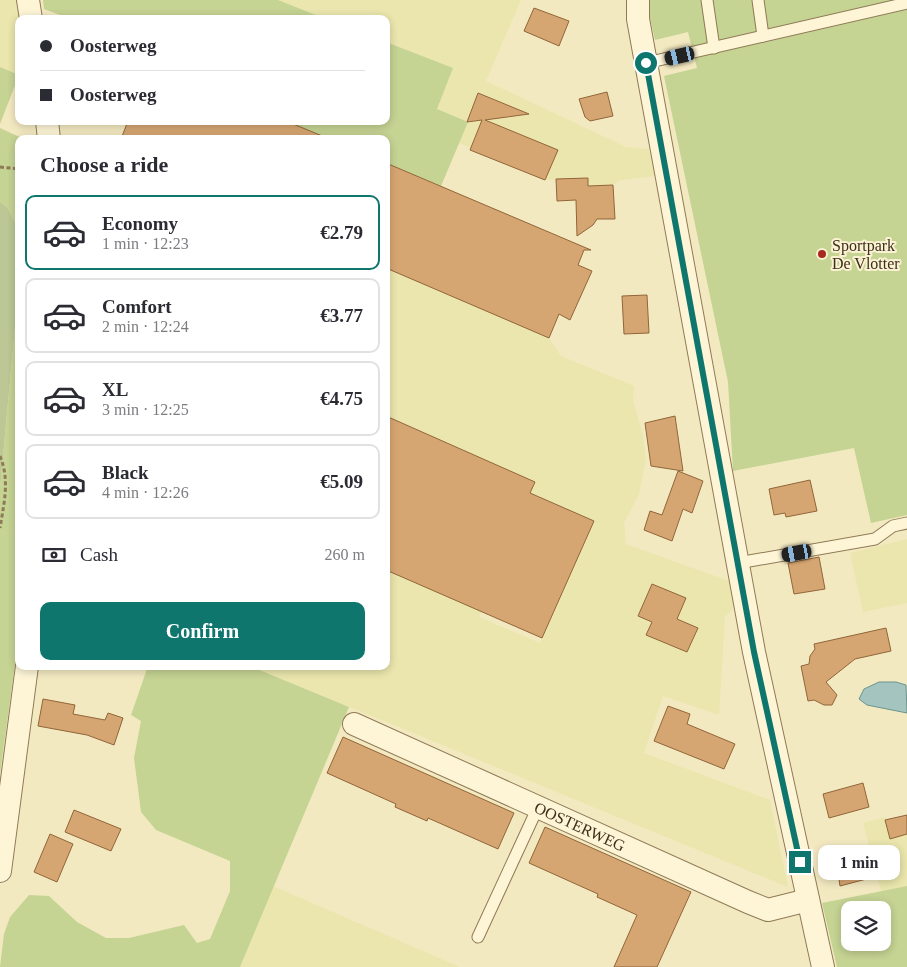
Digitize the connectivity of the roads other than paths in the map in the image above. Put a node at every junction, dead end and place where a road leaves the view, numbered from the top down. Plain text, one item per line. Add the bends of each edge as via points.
1 (28, 0) edge
2 (638, 0) edge
3 (706, 0) edge
4 (758, 0) edge
5 (907, 3) edge
6 (30, 15) edge
7 (764, 36) junction
8 (714, 48) junction
9 (646, 63) junction
10 (907, 523) edge
11 (738, 563) junction
12 (26, 670) edge
13 (354, 724) dead end
14 (538, 807) junction
15 (0, 871) edge
16 (808, 900) junction
17 (478, 937) dead end
18 (823, 967) edge

1 - 6 street
2 - 9 street
3 - 8 lane
4 - 7 lane
5 - 7 lane
7 - 8 lane
8 - 9 lane
9 - 11 street
10 - 11 lane via 894,526 876,539
11 - 16 street
12 - 15 street
13 - 14 street, OOSTERWEG
14 - 16 street, OOSTERWEG via 768,910
14 - 17 lane
16 - 18 street

